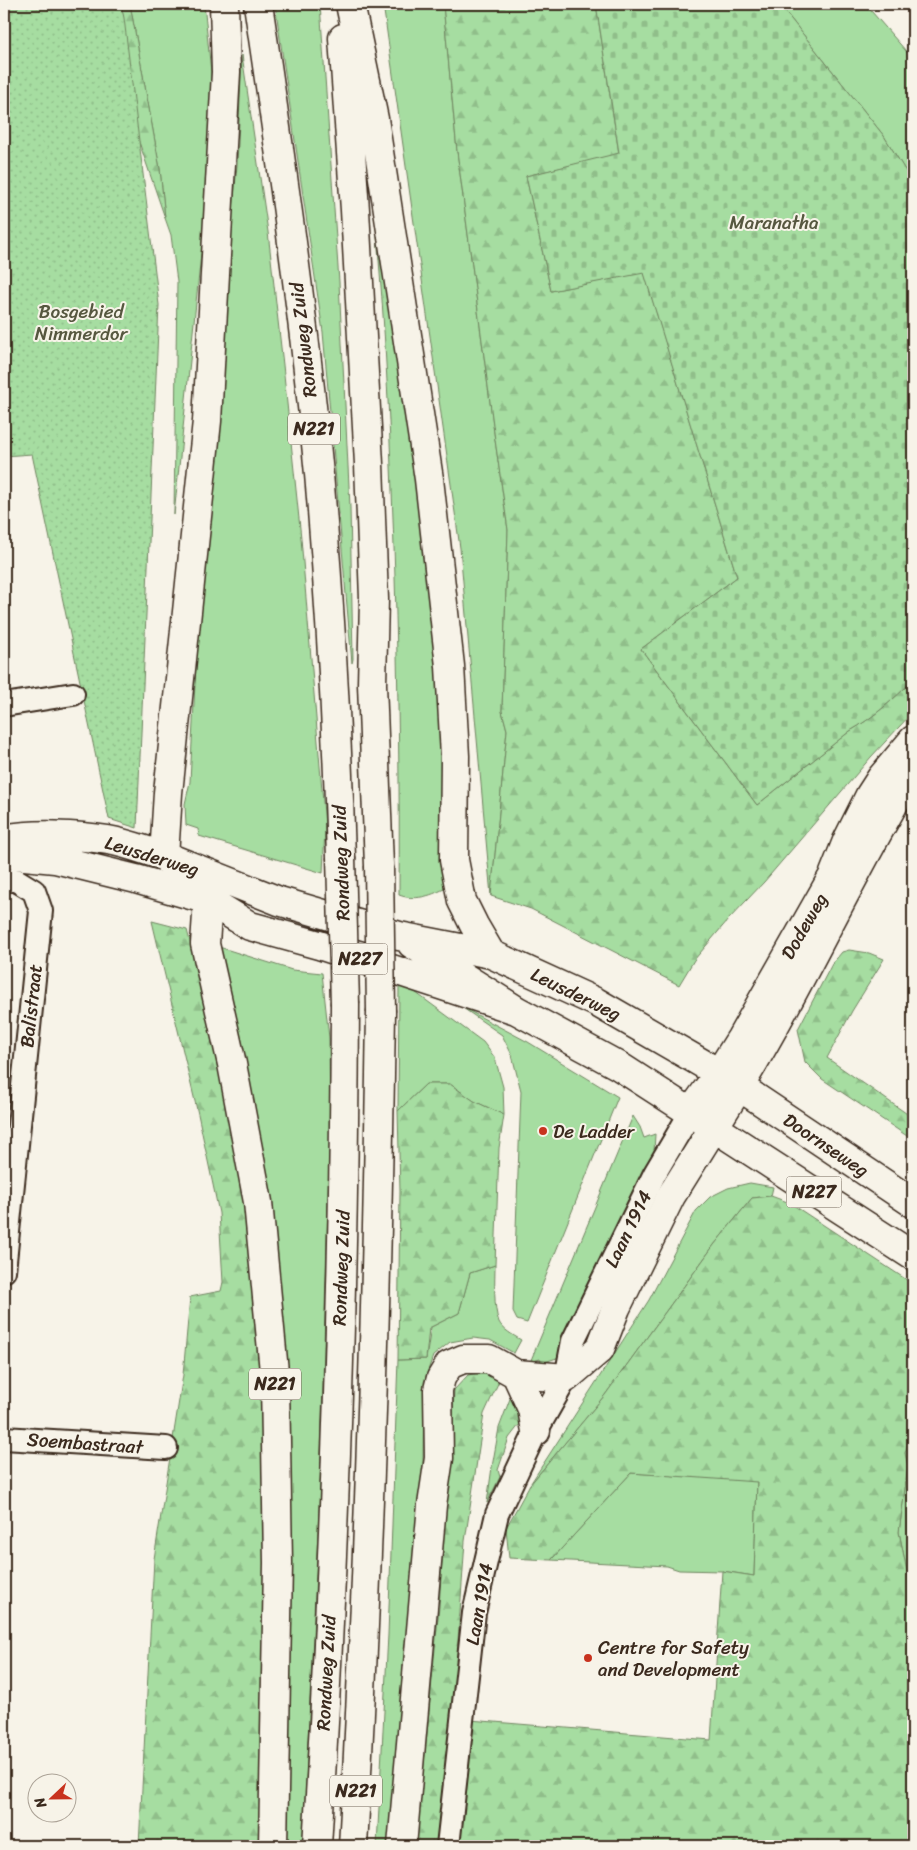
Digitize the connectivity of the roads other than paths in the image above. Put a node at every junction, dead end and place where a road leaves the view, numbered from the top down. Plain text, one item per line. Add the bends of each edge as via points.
1 (224, 4) edge
2 (258, 4) edge
3 (341, 4) edge
4 (350, 4) edge
5 (74, 694) dead end
6 (4, 704) edge
7 (913, 740) edge
8 (913, 771) edge
9 (10, 846) edge
10 (164, 856) junction
11 (4, 880) edge
12 (266, 896) junction
13 (208, 900) junction
14 (399, 936) junction
15 (491, 954) junction
16 (516, 1010) junction
17 (729, 1080) junction
18 (691, 1112) junction
19 (714, 1128) junction
20 (913, 1203) edge
21 (913, 1256) edge
22 (4, 1271) edge
23 (516, 1374) junction
24 (566, 1378) junction
25 (536, 1431) junction
26 (4, 1438) edge
27 (166, 1448) dead end
28 (272, 1846) edge
29 (317, 1846) edge
30 (353, 1846) edge
31 (402, 1846) edge
32 (448, 1846) edge

1 - 10 main road via 226,72 207,421 166,809
2 - 29 main road, Rondweg Zuid / N221, bridge via 319,473 337,741 341,857 344,1135 335,1504
3 - 30 main road, Rondweg Zuid / N221, bridge via 355,210 374,599 372,684 381,1012 369,1530
4 - 15 main road via 374,119 428,479 450,666 455,756 454,860 462,900
5 - 6 street
7 - 17 main road, Dodeweg via 870,795 833,876
8 - 17 main road, Dodeweg via 775,1026
9 - 10 main road, Leusderweg / N227 via 61,836 109,840
9 - 13 main road, Leusderweg / N227
10 - 12 main road, Leusderweg / N227
10 - 13 main road
11 - 22 street, Balistraat via 16,880 34,891 41,911
12 - 13 main road, Leusderweg / N227
12 - 14 main road, Leusderweg / N227
13 - 16 main road, Leusderweg / N227 via 250,926 319,945
13 - 28 main road, N221 via 205,944 258,1202 275,1382 278,1563
14 - 15 main road, Leusderweg / N227
14 - 16 main road, Leusderweg / N227
15 - 17 main road, Leusderweg / N227 via 596,1002
16 - 18 main road, Leusderweg / N227 via 619,1066
17 - 18 main road, Dodeweg
17 - 19 main road, Dodeweg
17 - 20 main road, Doornseweg / N227
18 - 19 main road, Leusderweg / N227
18 - 24 street, Laan 1914 via 655,1173 573,1341
19 - 21 main road, N227
19 - 24 main road, Laan 1914 via 672,1196 616,1308 600,1349
23 - 24 main road, N221
23 - 25 main road via 532,1408
23 - 31 main road, N221 via 490,1359 463,1359 449,1364 438,1390 438,1458
24 - 25 street, Laan 1914
25 - 32 street, Laan 1914 via 497,1514 474,1613
26 - 27 street, Soembastraat

